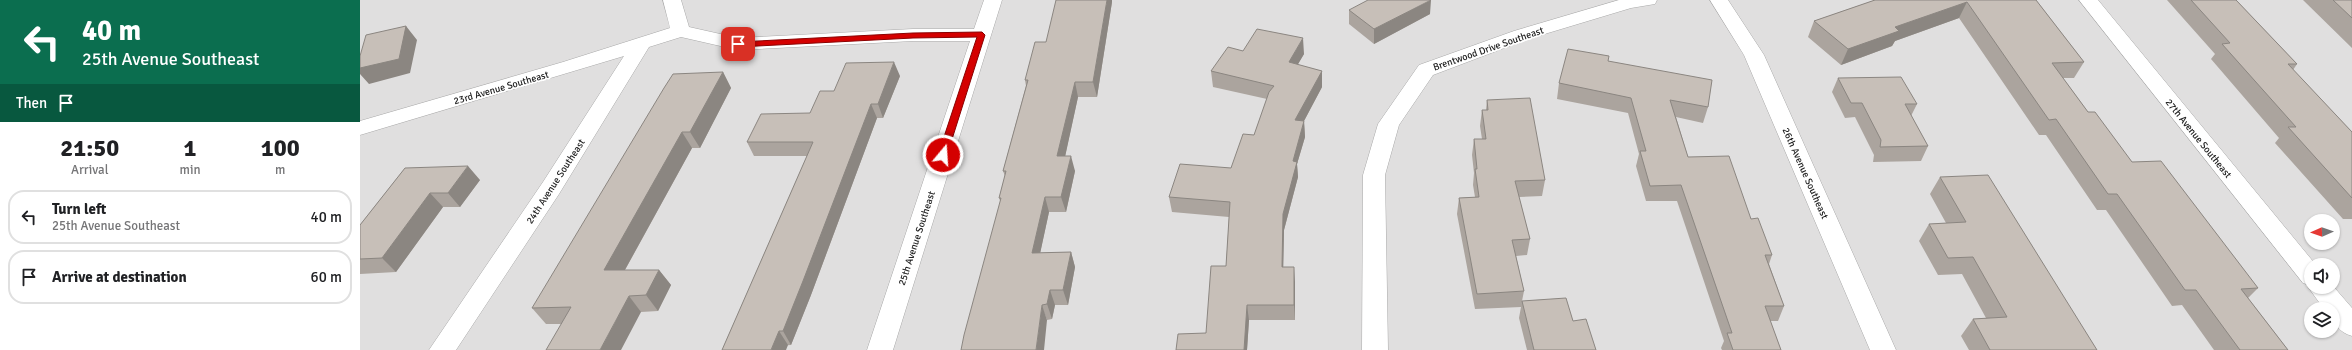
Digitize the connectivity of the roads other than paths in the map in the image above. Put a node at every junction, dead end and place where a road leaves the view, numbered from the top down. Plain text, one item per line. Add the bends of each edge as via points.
1 (672, 0) edge
2 (993, 0) edge
3 (1648, 0) edge
4 (1719, 0) edge
5 (2088, 0) edge
6 (680, 31) junction
7 (982, 35) junction
8 (642, 43) junction
9 (360, 128) edge
10 (2304, 267) edge
11 (2326, 294) edge
12 (2352, 326) edge
13 (442, 350) edge
14 (880, 350) edge
15 (1375, 350) edge
16 (1884, 350) edge

1 - 6 street
2 - 7 street, 25th Avenue Southeast
3 - 15 street, Brentwood Drive Southeast via 1521,35 1426,70 1389,124 1374,175
4 - 16 street, 26th Avenue Southeast via 1754,55
5 - 10 street, 27th Avenue Southeast
6 - 7 street via 738,44 913,35
6 - 8 street
7 - 14 street, 25th Avenue Southeast
8 - 9 street, 23rd Avenue Southeast via 570,67
8 - 13 street, 24th Avenue Southeast via 551,188
11 - 12 street

